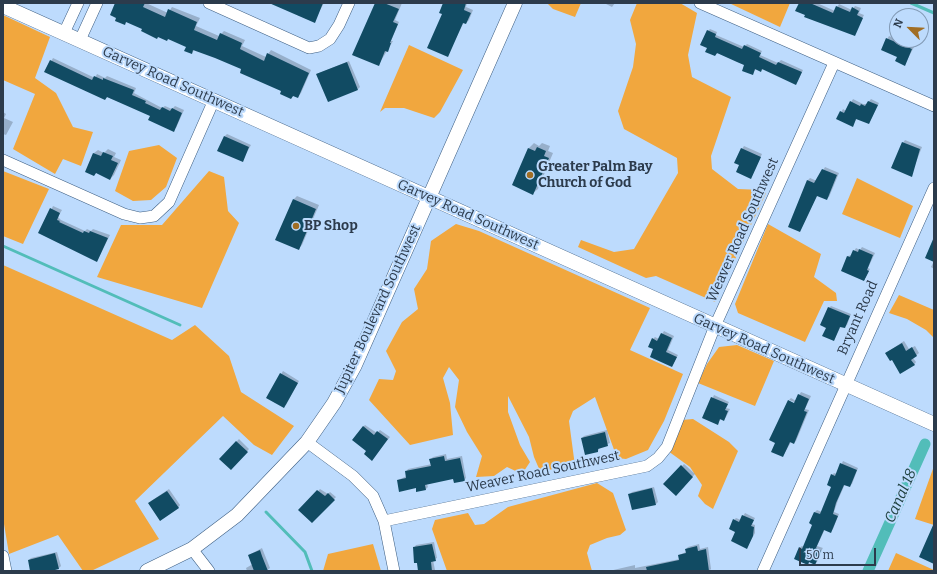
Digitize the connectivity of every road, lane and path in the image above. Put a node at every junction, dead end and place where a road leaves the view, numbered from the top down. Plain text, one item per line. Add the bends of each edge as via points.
1 (78, 3) edge
2 (96, 3) edge
3 (209, 3) edge
4 (349, 3) edge
5 (515, 3) edge
6 (700, 3) edge
7 (3, 6) edge
8 (64, 33) junction
9 (80, 40) junction
10 (834, 63) junction
11 (214, 100) junction
12 (934, 106) edge
13 (3, 160) edge
14 (934, 188) edge
15 (430, 198) junction
16 (715, 326) junction
17 (845, 385) junction
18 (934, 424) edge
19 (307, 442) junction
20 (384, 521) junction
21 (192, 548) junction
22 (3, 556) edge
23 (6, 571) edge
24 (147, 571) edge
25 (209, 571) edge
26 (394, 571) edge
27 (762, 571) edge

1 - 8 street
2 - 9 street
3 - 4 street via 309,48 319,46 330,39
5 - 15 street, Jupiter Boulevard Southwest
6 - 10 street
7 - 8 street, Garvey Road Southwest
8 - 9 street, Garvey Road Southwest
9 - 11 street, Garvey Road Southwest
10 - 12 street
10 - 16 street, Weaver Road Southwest
11 - 13 street via 169,202 154,216 140,218 124,214
11 - 15 street, Garvey Road Southwest
14 - 17 street, Bryant Road
15 - 16 street, Garvey Road Southwest
15 - 19 street, Jupiter Boulevard Southwest via 355,365 334,403
16 - 17 street, Garvey Road Southwest
16 - 20 street, Weaver Road Southwest via 667,447 647,466
17 - 18 street, Garvey Road Southwest
17 - 27 street, Bryant Road
19 - 20 street via 353,476 373,496
19 - 21 street, Jupiter Boulevard Southwest via 237,515
20 - 26 street
21 - 24 street, Jupiter Boulevard Southwest
21 - 25 street
22 - 23 street

